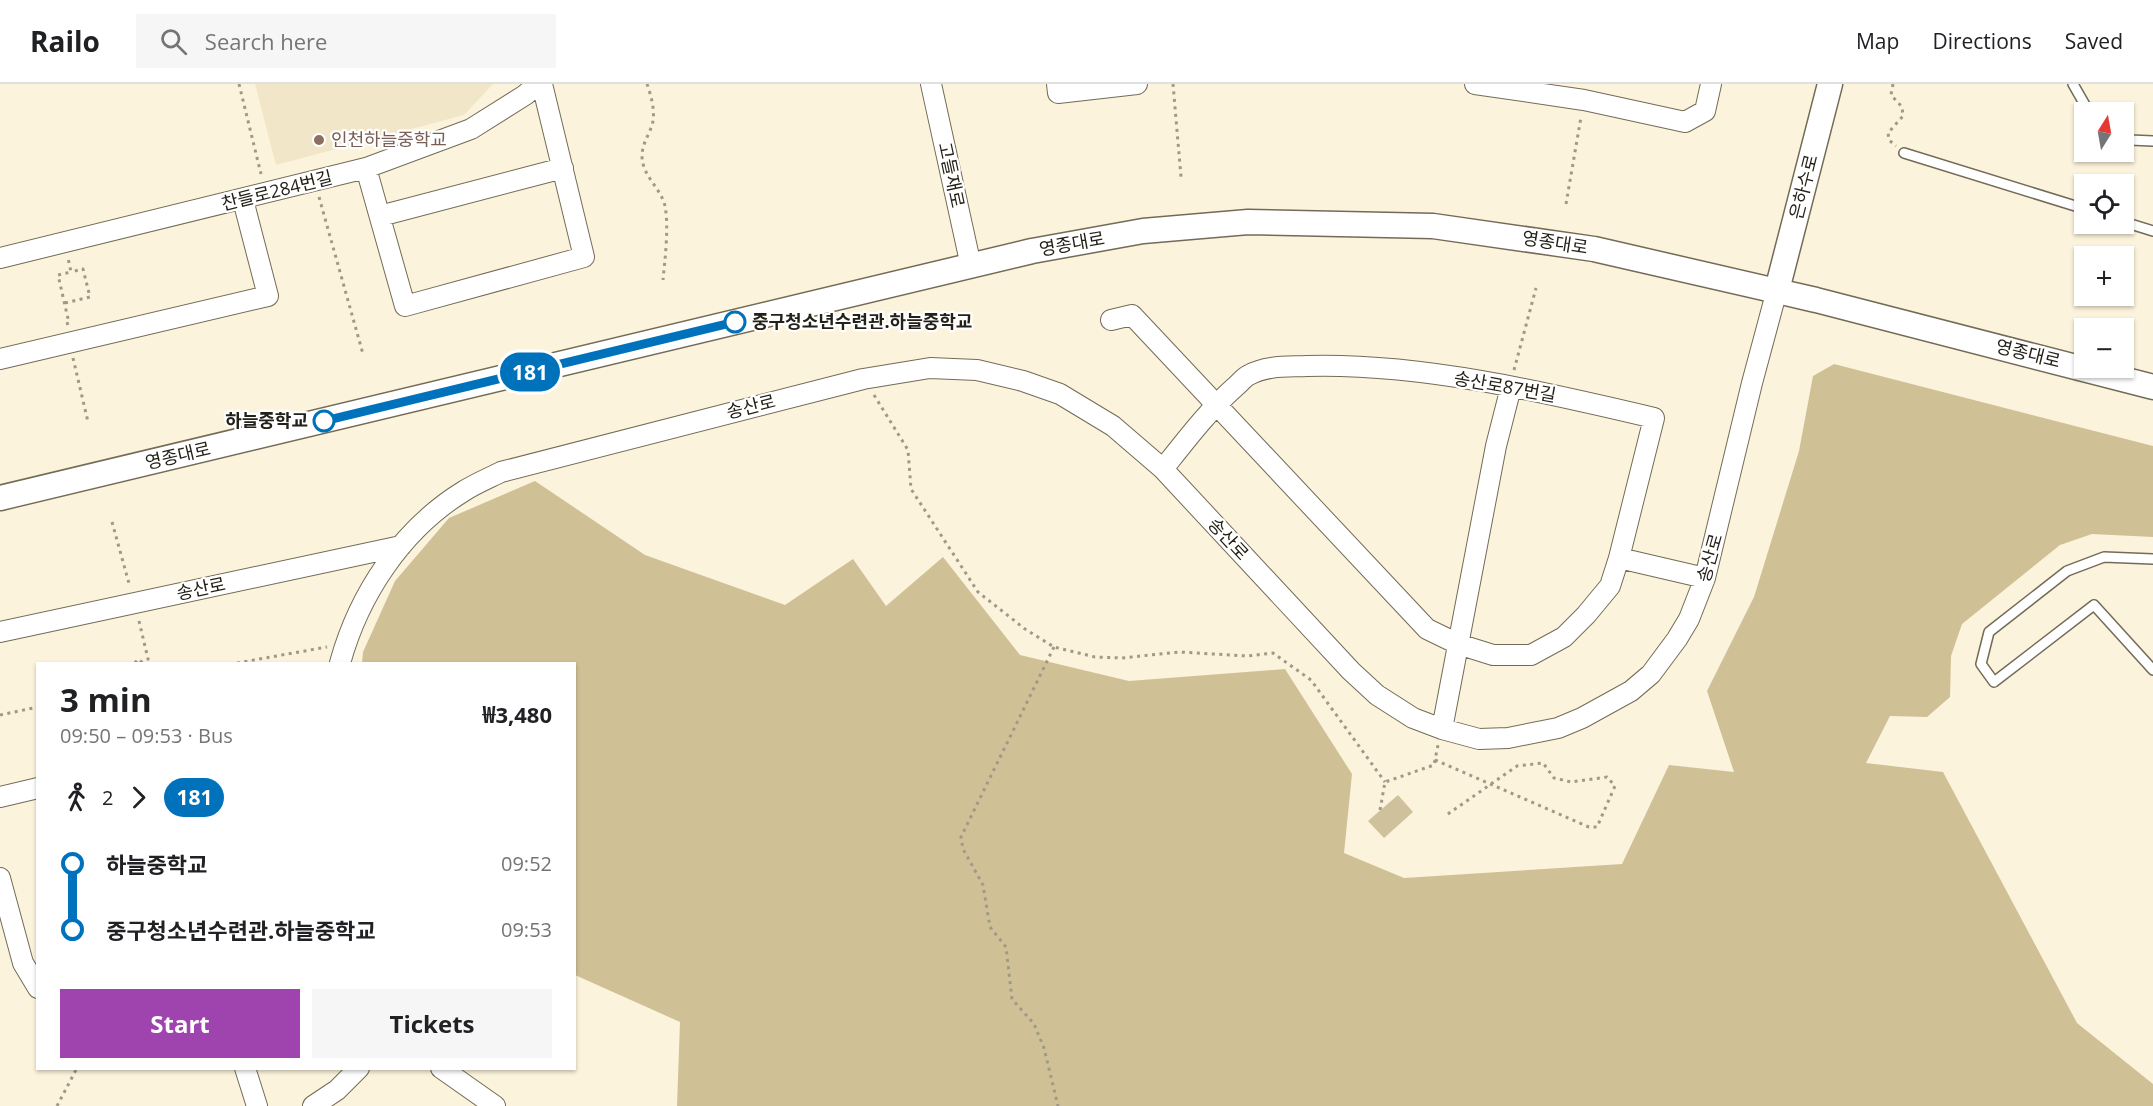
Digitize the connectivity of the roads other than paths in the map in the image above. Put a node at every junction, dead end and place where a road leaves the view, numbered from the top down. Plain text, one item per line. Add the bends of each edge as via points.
1 (538, 84) edge
2 (543, 84) edge
3 (931, 84) edge
4 (1057, 84) edge
5 (1137, 84) edge
6 (1475, 84) edge
7 (1711, 84) edge
8 (1830, 84) edge
9 (2073, 84) edge
10 (2083, 102) edge
11 (2134, 140) edge
12 (2153, 141) edge
13 (1904, 153) road end
14 (366, 168) junction
15 (563, 168) junction
16 (243, 200) junction
17 (2074, 206) edge
18 (380, 216) junction
19 (2134, 225) edge
20 (2153, 231) edge
21 (0, 258) edge
22 (970, 266) junction
23 (1777, 290) junction
24 (1111, 320) dead end
25 (0, 359) edge
26 (1511, 382) junction
27 (2153, 387) edge
28 (1216, 404) junction
29 (1163, 469) junction
30 (0, 498) edge
31 (401, 546) junction
32 (1619, 558) junction
33 (2153, 559) edge
34 (1705, 578) junction
35 (0, 632) edge
36 (1458, 644) junction
37 (336, 654) edge
38 (2153, 670) edge
39 (1440, 735) junction
40 (36, 788) edge
41 (0, 797) edge
42 (0, 878) edge
43 (36, 985) edge
44 (246, 1070) edge
45 (357, 1070) edge
46 (443, 1070) edge
47 (471, 1099) edge
48 (257, 1106) edge
49 (313, 1106) edge
50 (495, 1106) edge

1 - 14 street, 찬들로284번길 via 471,129
2 - 15 street
3 - 22 street, 고들재로
4 - 5 street via 1058,93
6 - 7 street via 1584,100 1685,122 1705,111
8 - 23 street, 은하수로
9 - 10 lane
11 - 12 lane
13 - 17 lane
14 - 16 street, 찬들로284번길
14 - 18 street
15 - 18 street
15 - 18 street via 584,257 405,306
16 - 21 street, 찬들로284번길
16 - 25 street via 268,296
19 - 20 lane
22 - 23 street, 영종대로 via 1143,231 1236,223 1433,226 1593,249
22 - 30 street, 영종대로
23 - 27 street, 영종대로
23 - 34 street, 송산로
24 - 28 street via 1132,315
26 - 28 street, 송산로87번길 via 1325,366 1271,367 1249,375
26 - 32 street, 송산로87번길 via 1654,418
26 - 36 street
28 - 29 street, 송산로87번길
28 - 36 street via 1427,628
29 - 31 street, 송산로 via 1113,426 1060,394 977,370 930,368 863,379 501,472 463,491
29 - 39 street, 송산로 via 1351,671 1377,695
31 - 35 street, 송산로
31 - 37 street, 송산로 via 378,574
32 - 34 street
32 - 36 street via 1610,586 1586,615 1564,637 1531,655 1493,655
33 - 38 lane via 2104,557 2067,571 1989,632 1981,664 1994,682 2094,605
34 - 39 street, 송산로 via 1689,619 1651,674 1608,705 1558,728 1508,738
36 - 39 street
40 - 41 street
42 - 43 street via 23,963
44 - 48 street
45 - 49 street
46 - 47 street
47 - 50 street

